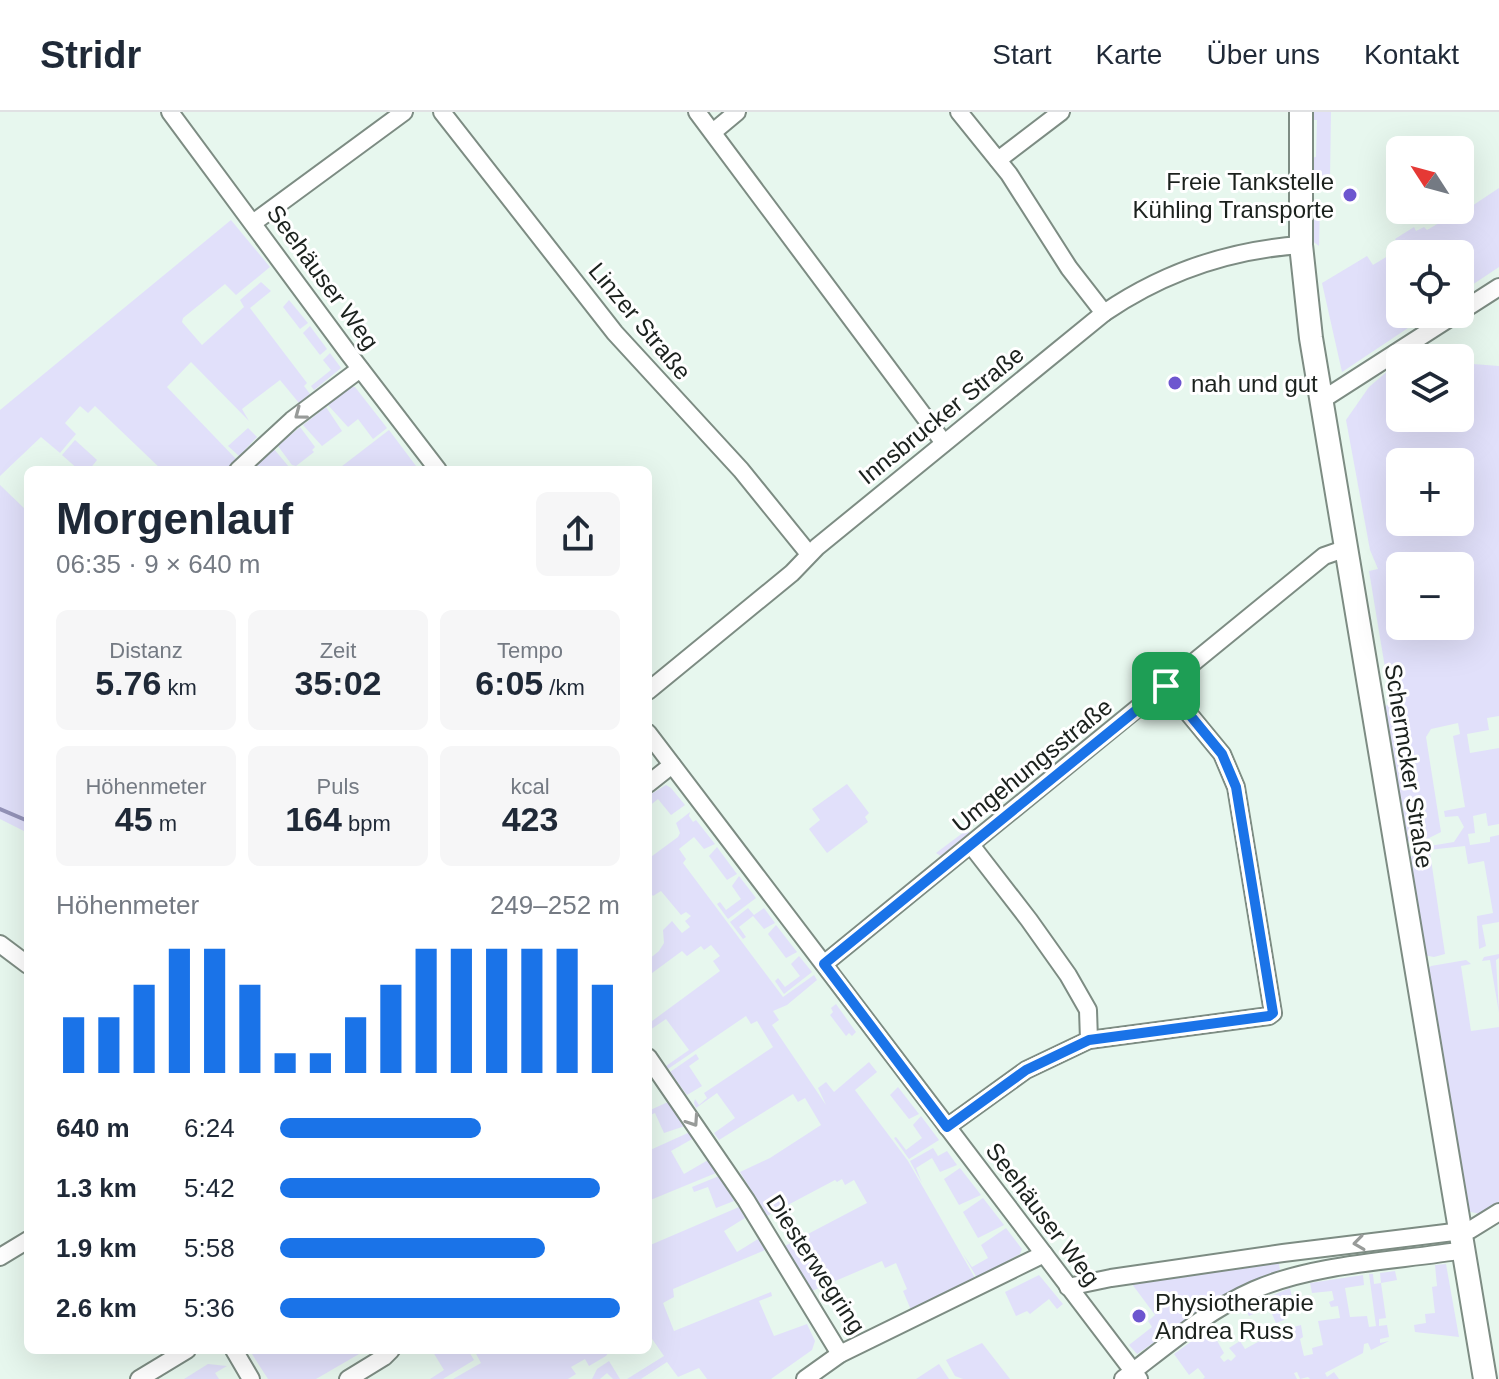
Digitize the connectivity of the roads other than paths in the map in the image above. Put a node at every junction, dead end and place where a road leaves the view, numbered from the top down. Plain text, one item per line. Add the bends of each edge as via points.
1 (170, 112) edge
2 (404, 112) edge
3 (442, 112) edge
4 (697, 112) edge
5 (737, 112) edge
6 (959, 112) edge
7 (1061, 112) edge
8 (1301, 112) edge
9 (713, 132) junction
10 (998, 160) junction
11 (253, 223) junction
12 (1301, 245) junction
13 (1499, 287) edge
14 (1474, 303) edge
15 (1104, 313) junction
16 (1435, 328) edge
17 (360, 369) junction
18 (1322, 400) junction
19 (944, 443) junction
20 (242, 466) edge
21 (435, 466) edge
22 (1347, 548) junction
23 (809, 554) junction
24 (1166, 686) junction
25 (652, 688) edge
26 (652, 738) edge
27 (672, 765) junction
28 (652, 781) edge
29 (971, 845) junction
30 (0, 944) edge
31 (24, 962) edge
32 (824, 964) junction
33 (1089, 1040) junction
34 (652, 1063) edge
35 (947, 1127) junction
36 (1499, 1212) edge
37 (1463, 1241) junction
38 (24, 1242) edge
39 (1044, 1254) junction
40 (0, 1257) edge
41 (1068, 1287) junction
42 (180, 1354) edge
43 (236, 1354) edge
44 (387, 1354) edge
45 (840, 1354) junction
46 (1132, 1376) edge
47 (139, 1379) edge
48 (251, 1379) edge
49 (348, 1379) edge
50 (805, 1379) edge
51 (1485, 1379) edge

1 - 11 street, Seehäuser Weg
2 - 11 street
3 - 23 street, Linzer Straße via 615,333 741,470
4 - 9 street
5 - 9 street
6 - 10 street
7 - 10 street
8 - 12 main road, Schermcker Straße
9 - 19 street
10 - 15 street
11 - 17 street, Seehäuser Weg
12 - 15 street, Innsbrucker Straße via 1259,248 1170,274
12 - 18 main road, Schermcker Straße
13 - 14 street
15 - 19 street, Innsbrucker Straße
16 - 18 street
17 -> 20 street
17 - 21 street, Seehäuser Weg
18 - 22 main road, Schermcker Straße
19 - 23 street, Innsbrucker Straße
22 - 24 street, Umgehungsstraße via 1324,556
22 - 37 main road, Schermcker Straße
23 - 25 street, Innsbrucker Straße
24 - 29 street, Umgehungsstraße
24 - 33 street via 1222,754 1236,787 1273,1013
26 - 27 street, Seehäuser Weg
27 - 28 street
27 - 32 street, Seehäuser Weg
29 - 32 street, Umgehungsstraße
29 - 33 street via 1068,975 1088,1010
30 - 31 street
32 - 35 street, Seehäuser Weg
33 - 35 street via 1026,1070
34 -> 45 street, Diesterwegring via 746,1200
35 - 39 street, Seehäuser Weg
36 - 37 street
37 -> 41 street via 1283,1253
37 - 46 street via 1269,1284 1217,1311
37 - 51 main road, Schermcker Straße
38 - 40 street
39 - 41 street, Seehäuser Weg
39 - 45 street, Diesterwegring
41 - 46 street, Seehäuser Weg
42 - 47 street
43 - 48 street
44 - 49 street
45 - 50 street

